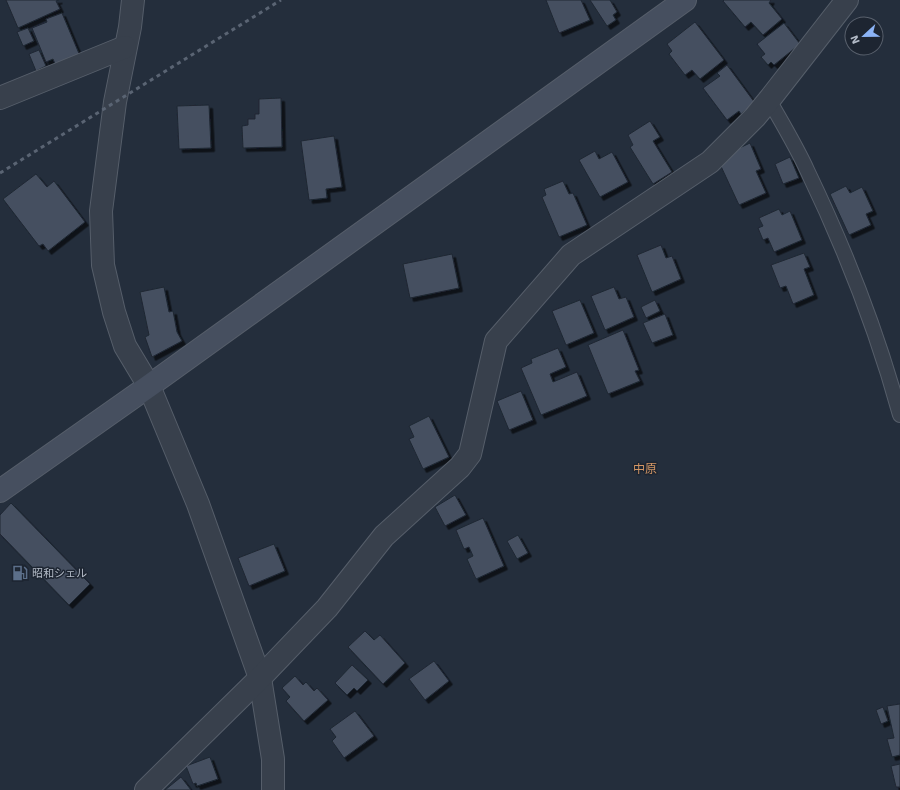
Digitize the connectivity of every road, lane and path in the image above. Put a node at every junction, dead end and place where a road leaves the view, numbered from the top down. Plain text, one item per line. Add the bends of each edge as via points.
1 (133, 0) edge
2 (685, 0) edge
3 (847, 0) edge
4 (125, 47) junction
5 (0, 98) edge
6 (769, 100) junction
7 (149, 386) junction
8 (900, 415) edge
9 (0, 491) edge
10 (260, 678) junction
11 (146, 790) edge
12 (273, 790) edge

1 - 4 street
2 - 7 street
3 - 6 street
4 - 5 street
4 - 7 street via 101,211 103,265 125,346
6 - 8 lane via 806,169 840,242 867,312
6 - 10 street via 710,162 571,255 496,341 470,454 460,467 384,536 327,608
7 - 9 street
7 - 10 street via 198,504
10 - 11 street
10 - 12 street via 273,759

